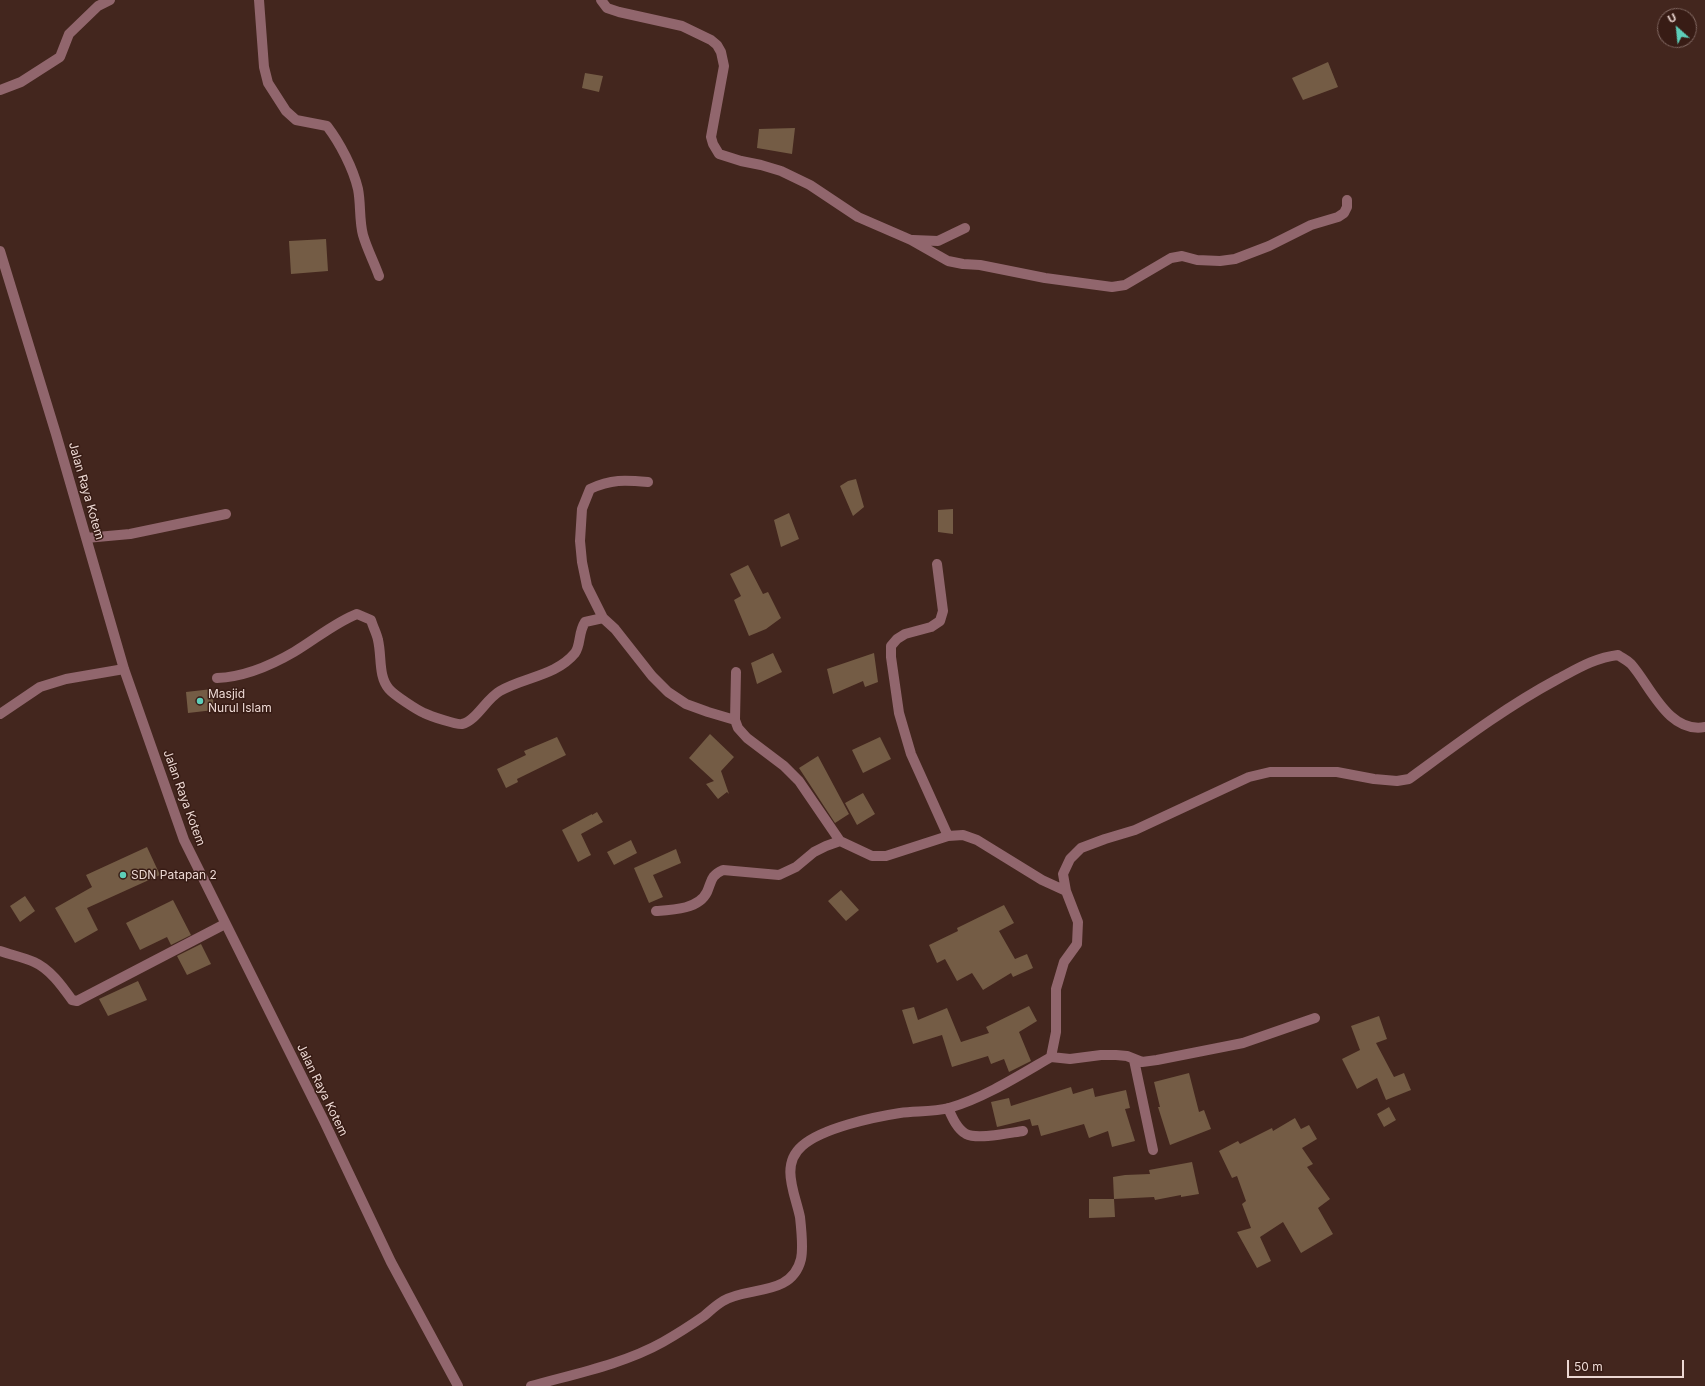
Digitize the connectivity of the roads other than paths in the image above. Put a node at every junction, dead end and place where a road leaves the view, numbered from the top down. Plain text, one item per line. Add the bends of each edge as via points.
1 (110, 0) edge
2 (259, 0) edge
3 (601, 0) edge
4 (0, 90) edge
5 (1348, 200) dead end
6 (965, 228) dead end
7 (911, 240) junction
8 (0, 251) edge
9 (379, 276) dead end
10 (648, 482) dead end
11 (226, 514) dead end
12 (86, 538) junction
13 (937, 564) dead end
14 (603, 618) junction
15 (124, 669) junction
16 (736, 672) dead end
17 (217, 678) dead end
18 (0, 714) edge
19 (735, 720) junction
20 (1705, 727) edge
21 (948, 836) junction
22 (840, 841) junction
23 (1066, 891) junction
24 (656, 911) dead end
25 (226, 924) junction
26 (0, 951) edge
27 (1315, 1018) dead end
28 (1051, 1057) junction
29 (1134, 1060) junction
30 (948, 1108) junction
31 (1023, 1131) dead end
32 (1153, 1150) dead end
33 (458, 1386) edge
34 (531, 1386) edge

1 - 4 street via 98,6 69,34 60,57 21,82
2 - 9 street via 264,67 268,83 286,111 296,120 327,126 332,133 358,190 363,235
3 - 7 street via 606,8 682,26 717,45 724,66 711,137 720,154 781,171 810,185 858,218
5 - 7 street via 1344,213 1338,217 1310,225 1269,246 1235,259 1220,261 1197,260 1182,256 1171,258 1125,285 1112,287 948,261
6 - 7 street via 938,241
8 - 12 street, Jalan Raya Kotem
10 - 14 street via 620,480 602,483 590,488 582,509 582,562 587,586
11 - 12 street via 130,534
12 - 15 street, Jalan Raya Kotem
13 - 21 street via 943,611 940,621 931,627 905,634 897,639 891,646 891,657 899,713 911,754
14 - 17 street via 585,622 580,629 578,648 566,661 541,675 500,691 469,721 460,725 424,713 390,691 382,678 382,659 371,620 357,614 344,619 294,652 258,670 238,676
14 - 19 street via 668,692 686,704
15 - 18 street via 66,679 40,687
15 - 25 street, Jalan Raya Kotem via 184,840
16 - 19 street
19 - 22 street via 747,738 784,766 799,781
20 - 23 street via 1685,725 1671,717 1655,700 1630,663 1618,655 1602,657 1527,696 1409,779 1374,779 1337,772 1270,772 1249,777 1135,830 1081,848 1070,859 1063,874
21 - 22 street via 886,856 872,856
21 - 23 street via 963,835 977,840 1042,880
22 - 24 street via 826,846 796,867 779,874 723,870 710,882 704,898 682,908
23 - 28 street via 1078,922 1078,944 1064,962 1056,989 1056,1032
25 - 26 street via 77,1001 72,1000 62,986 34,962
25 - 33 street, Jalan Raya Kotem via 391,1262
27 - 29 street via 1243,1043 1157,1060
28 - 29 street via 1070,1059 1116,1055
28 - 30 street via 987,1093
29 - 32 street
30 - 31 street via 959,1128 966,1134 975,1136
30 - 34 street via 867,1119 815,1137 802,1146 795,1154 789,1171 800,1218 801,1258 791,1276 772,1288 738,1294 723,1301 686,1328 643,1352

